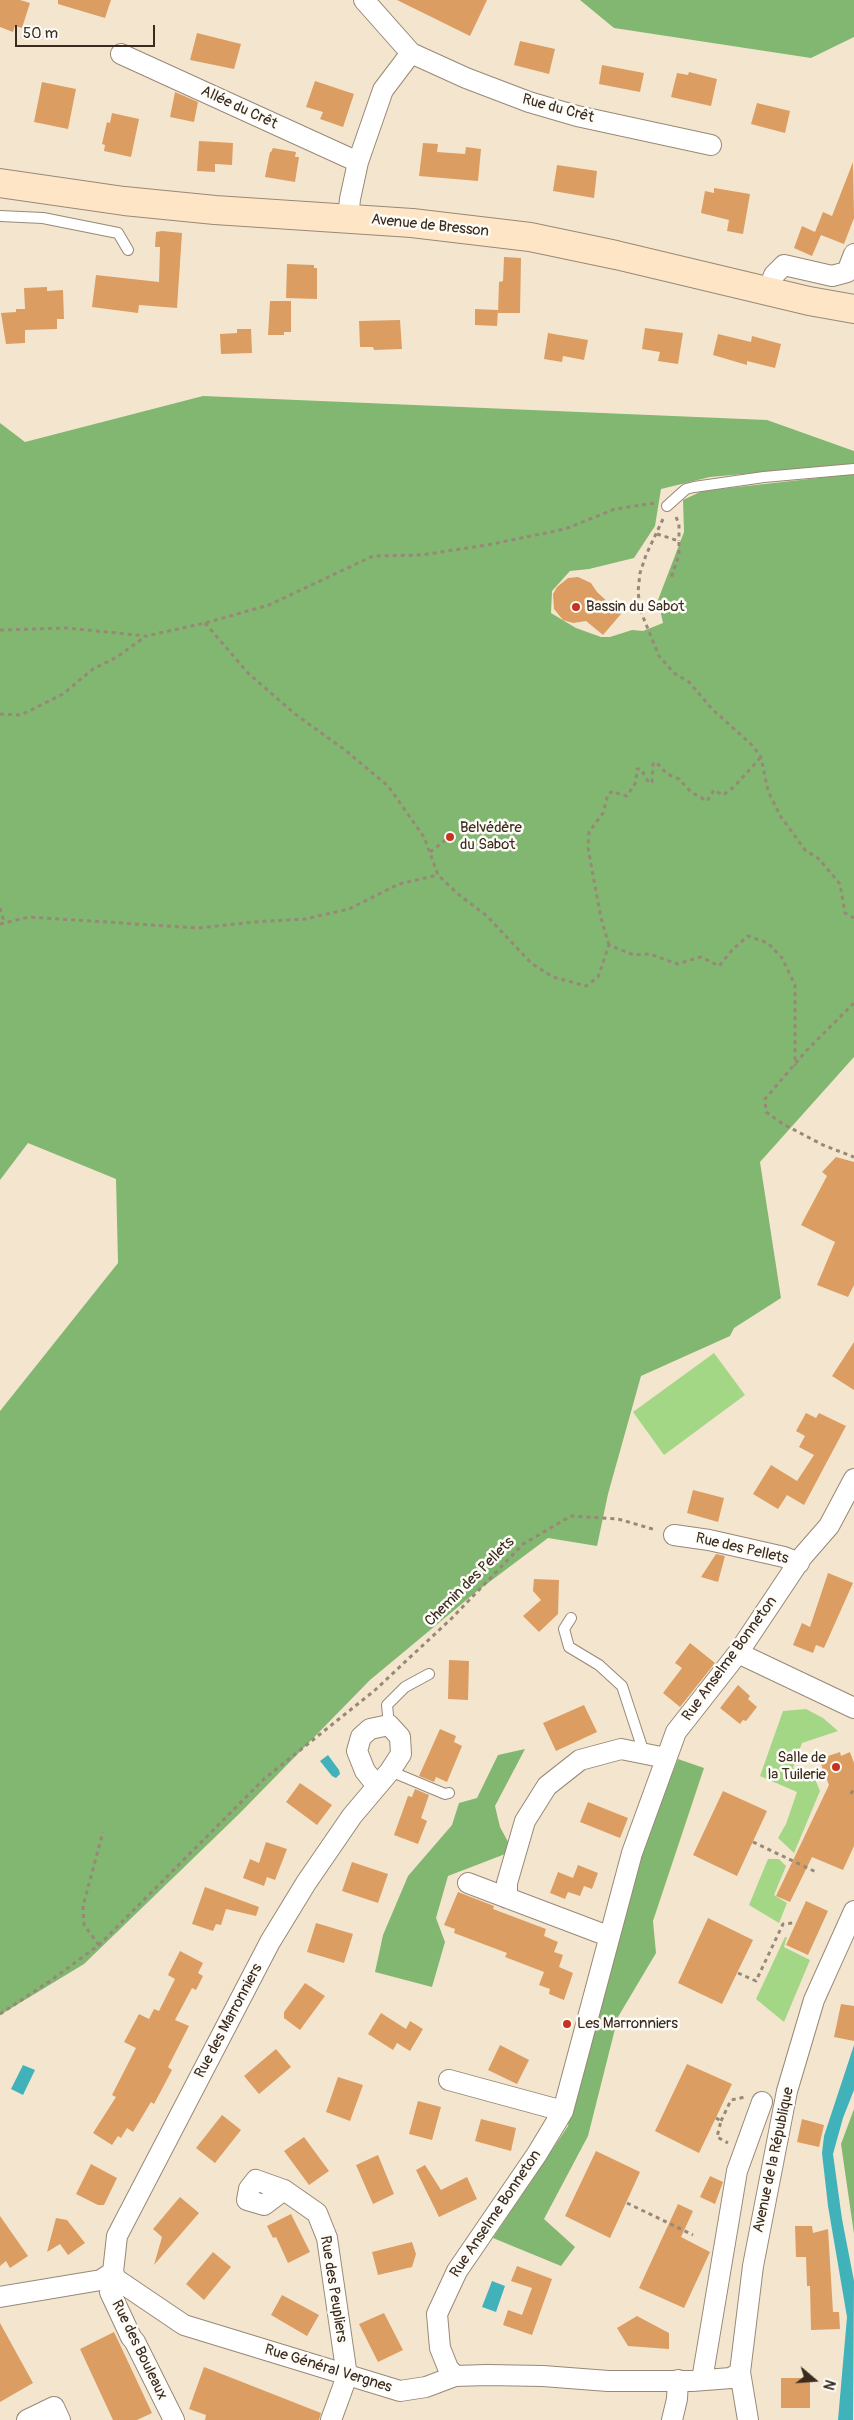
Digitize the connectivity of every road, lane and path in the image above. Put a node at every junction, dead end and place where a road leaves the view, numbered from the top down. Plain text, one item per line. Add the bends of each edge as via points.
1 (364, 0) edge
2 (411, 53) junction
3 (121, 54) dead end
4 (711, 145) dead end
5 (358, 162) junction
6 (0, 183) edge
7 (0, 216) edge
8 (348, 219) junction
9 (128, 250) dead end
10 (854, 254) edge
11 (768, 291) junction
12 (854, 309) edge
13 (854, 468) edge
14 (667, 506) junction
15 (657, 534) junction
16 (679, 541) junction
17 (671, 578) dead end
18 (204, 624) junction
19 (0, 630) edge
20 (146, 636) junction
21 (0, 714) edge
22 (761, 757) junction
23 (447, 839) dead end
24 (430, 852) junction
25 (438, 875) junction
26 (0, 908) edge
27 (854, 918) edge
28 (2, 923) edge
29 (609, 945) junction
30 (854, 1003) edge
31 (795, 1066) junction
32 (854, 1157) edge
33 (854, 1479) edge
34 (674, 1535) joint
35 (799, 1563) junction
36 (571, 1618) dead end
37 (738, 1653) junction
38 (429, 1674) dead end
39 (854, 1708) edge
40 (388, 1715) junction
41 (644, 1753) junction
42 (666, 1758) junction
43 (383, 1779) junction
44 (854, 1787) edge
45 (449, 1793) dead end
46 (851, 1794) dead end
47 (103, 1832) dead end
48 (753, 1842) dead end
49 (816, 1872) dead end
50 (468, 1883) dead end
51 (507, 1898) junction
52 (854, 1911) edge
53 (793, 1923) dead end
54 (608, 1936) junction
55 (99, 1945) junction
56 (738, 1973) dead end
57 (0, 2014) edge
58 (448, 2080) dead end
59 (762, 2102) joint
60 (563, 2111) junction
61 (716, 2118) dead end
62 (722, 2121) junction
63 (745, 2151) junction
64 (284, 2190) dead end
65 (627, 2203) dead end
66 (693, 2235) dead end
67 (115, 2275) junction
68 (0, 2297) edge
69 (740, 2372) junction
70 (347, 2376) junction
71 (455, 2376) junction
72 (678, 2380) junction
73 (702, 2380) junction
74 (27, 2420) edge
75 (60, 2420) edge
76 (174, 2420) edge
77 (331, 2420) edge
78 (672, 2420) edge
79 (748, 2420) edge

1 - 2 street, Rue du Crêt
2 - 4 street, Rue du Crêt via 529,102 577,116
2 - 5 street via 383,90
3 - 5 street, Allée du Crêt
5 - 8 street
6 - 8 street, Avenue de Bresson via 124,201
7 - 9 lane via 43,218 118,233
8 - 11 street, Avenue de Bresson via 530,236
10 - 11 street via 847,272 832,276 784,265 774,275
11 - 12 street, Avenue de Bresson
13 - 14 lane via 764,476 694,487 686,489
14 - 15 path
14 - 16 path via 679,524
14 - 18 path via 653,503 615,509 565,529 488,545 421,555 373,556 270,605
15 - 16 path
15 - 22 path via 640,573 638,592 641,612 659,656 674,673 698,690 712,709
16 - 17 path via 679,555
18 - 20 path
18 - 24 path via 248,673 388,786 424,837
19 - 20 path via 67,628
20 - 21 path via 94,669 63,694 21,715
22 - 27 path via 768,791 781,817 805,850 819,859 840,884 845,913
22 - 29 path via 734,787 724,795 714,790 707,801 690,792 656,762 653,764 652,782 649,783 641,769 637,769 636,782 627,796 613,791 608,794 603,813 589,832 588,848
23 - 24 path
24 - 25 path
25 - 28 path via 399,884 349,909 305,919 198,928 29,917
25 - 29 path via 487,916 531,963 553,977 586,986 598,977
26 - 28 path
29 - 31 path via 634,955 650,954 677,964 701,957 719,966 748,936 768,943 782,958 795,985
30 - 31 path
31 - 32 path via 765,1098 766,1112 823,1145
33 - 35 street, Rue des Pellets via 829,1526
34 - 35 street, Rue des Pellets via 709,1540
34 - 55 path, Chemin des Pellets via 618,1519 571,1516 523,1544 452,1618 374,1691 264,1779
35 - 37 street, Rue Anselme Bonneton
36 - 41 lane via 564,1629 569,1647 599,1665 622,1686
37 - 39 street
37 - 42 street, Rue Anselme Bonneton via 676,1732
38 - 40 lane via 405,1687
40 - 43 street, Rue des Marronniers via 400,1736 401,1754
40 - 43 street via 361,1737 357,1751 365,1771
41 - 42 street
41 - 51 street via 621,1749 580,1760 547,1786 525,1821
42 - 54 street, Rue Anselme Bonneton via 632,1853
43 - 45 lane
43 - 67 street, Rue des Marronniers via 352,1816 306,1883 266,1950 117,2236
44 - 46 path
47 - 55 path via 83,1906 84,1925
48 - 49 path
50 - 51 street
51 - 54 street
52 - 69 street, Avenue de la République via 814,2000 787,2091 753,2266
53 - 56 path via 783,1924 756,1982
54 - 60 street, Rue Anselme Bonneton
55 - 57 path, Chemin des Pellets
58 - 60 street
59 - 62 path via 742,2096 731,2100
59 - 63 street
60 - 71 street, Rue Anselme Bonneton via 457,2271 437,2314 440,2348
61 - 62 path
62 - 63 path via 717,2137
63 - 73 street via 737,2171
64 - 70 street, Rue des Peupliers via 317,2213 327,2238
65 - 66 path
67 - 68 street
67 - 70 street, Rue Général Vergnes via 184,2325
67 - 76 street, Rue des Bouleaux via 110,2292
69 - 73 street, Rue Général Vergnes via 731,2378
69 - 79 street, Avenue de la République
70 - 71 street, Rue Général Vergnes via 400,2391 426,2387
70 - 77 street
71 - 72 street, Rue Général Vergnes via 487,2374 608,2381
72 - 73 street, Rue Général Vergnes
72 - 78 street
74 - 75 street via 54,2407

